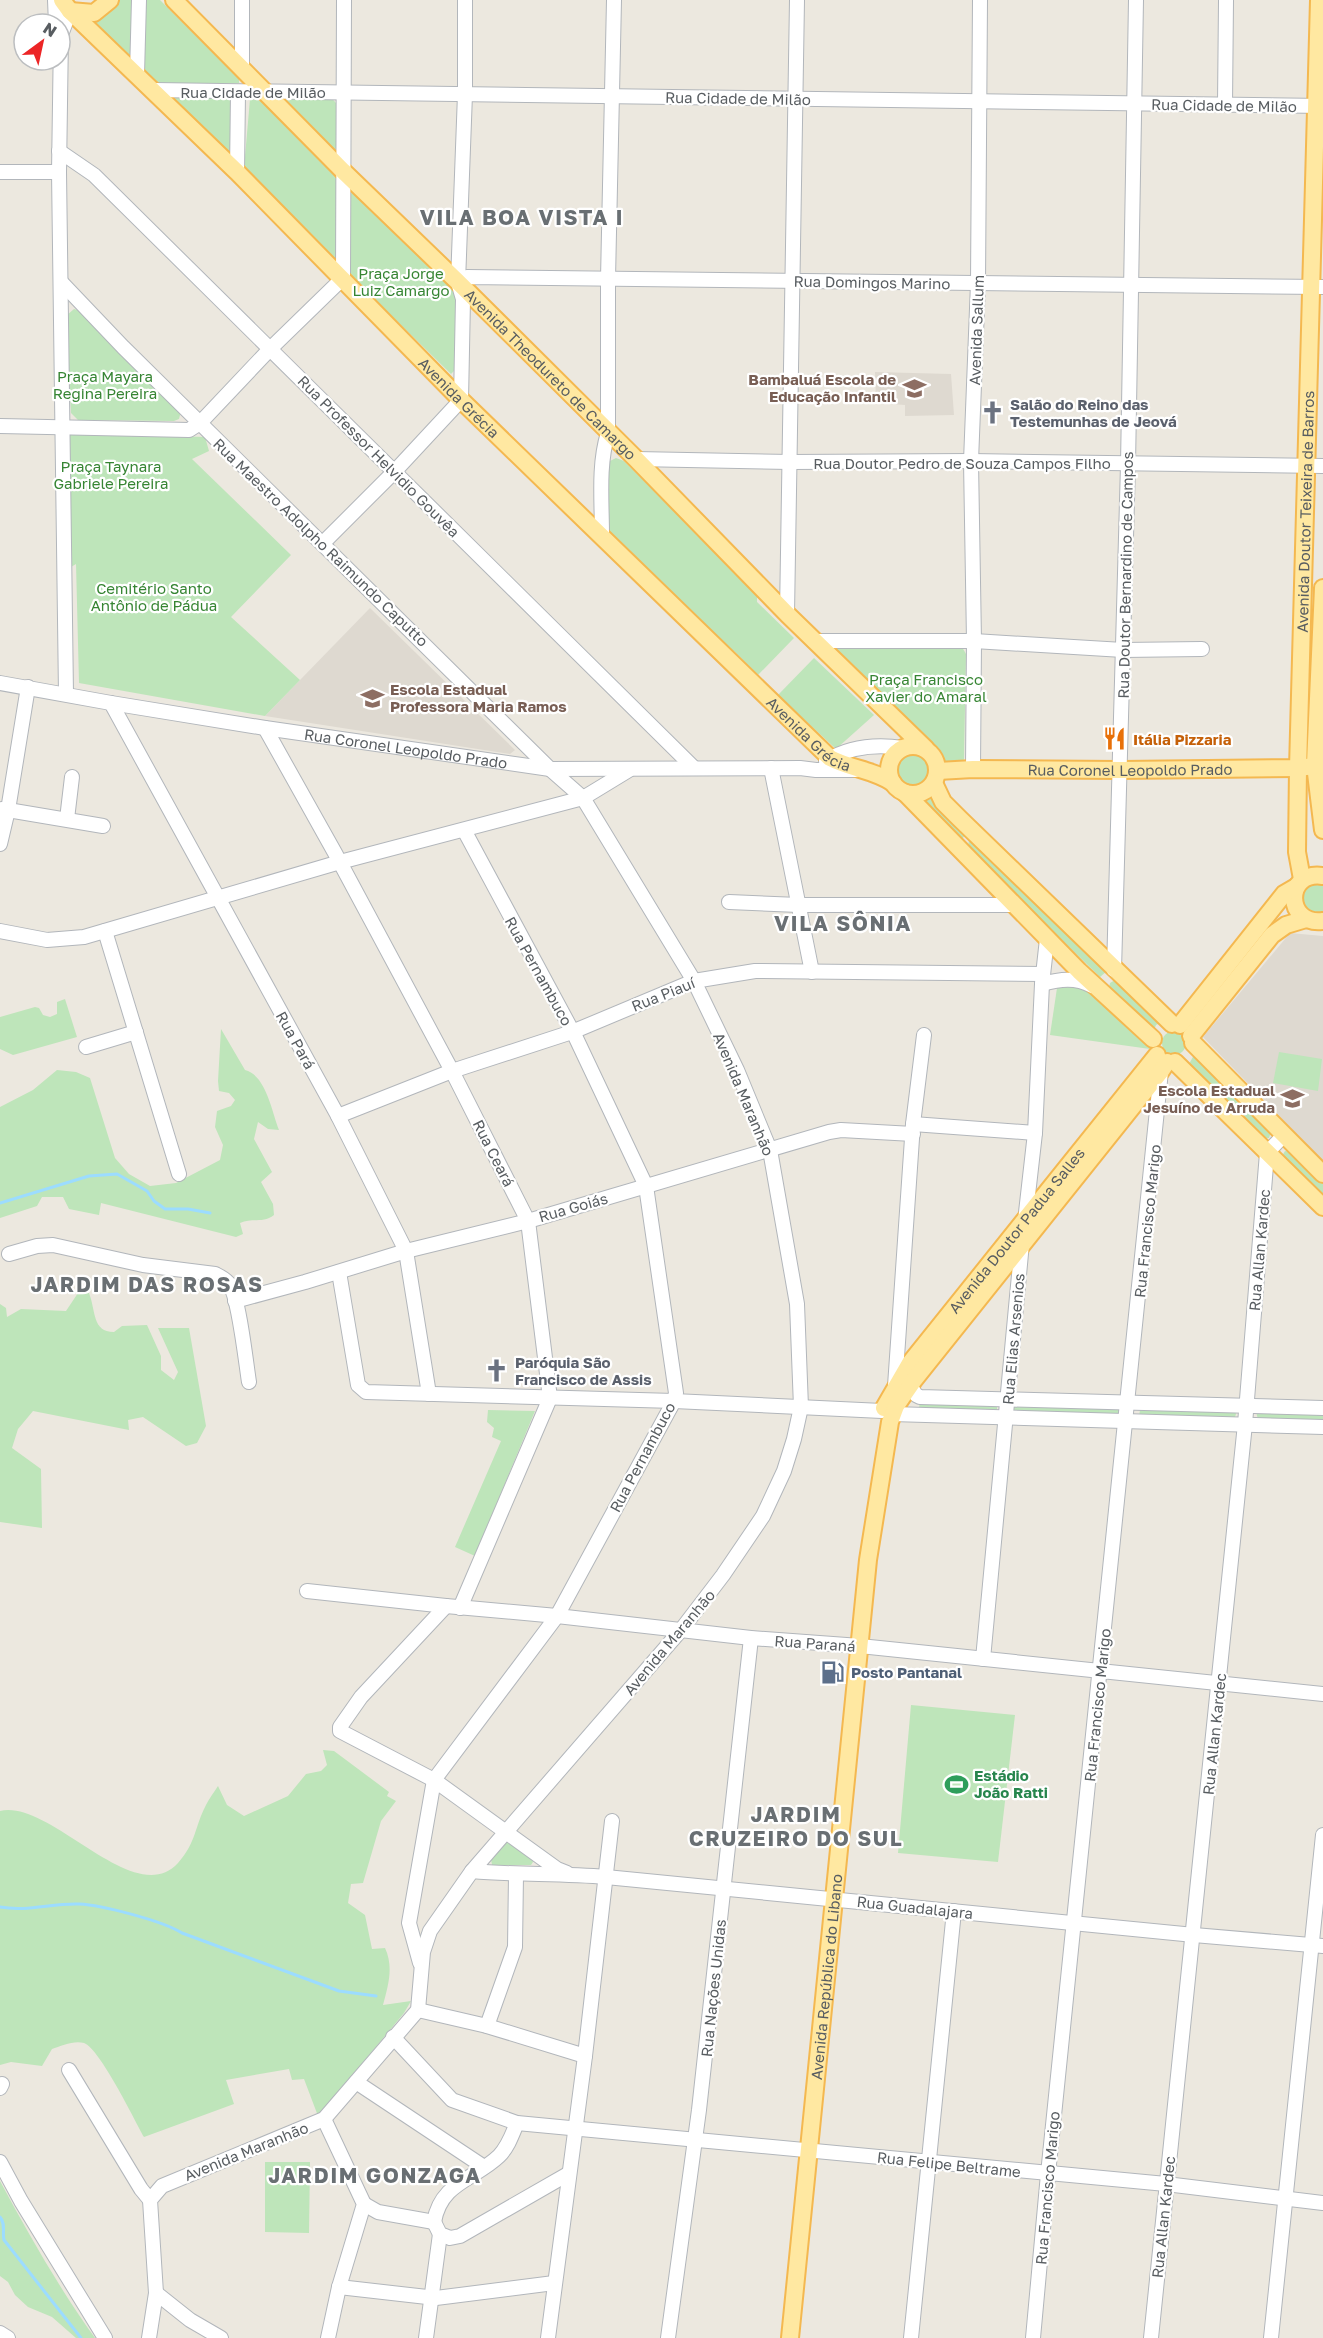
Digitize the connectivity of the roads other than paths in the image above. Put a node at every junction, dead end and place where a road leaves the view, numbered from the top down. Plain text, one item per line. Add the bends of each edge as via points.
1 (110, 0) edge
2 (138, 0) edge
3 (174, 0) edge
4 (242, 0) edge
5 (344, 0) edge
6 (465, 0) edge
7 (614, 0) edge
8 (797, 0) edge
9 (980, 0) edge
10 (1137, 0) edge
11 (1319, 0) edge
12 (1226, 1) edge
13 (66, 6) edge
14 (242, 67) junction
15 (60, 72) edge
16 (137, 74) junction
17 (154, 90) junction
18 (264, 92) junction
19 (238, 93) junction
20 (343, 93) junction
21 (465, 94) junction
22 (613, 96) junction
23 (795, 99) junction
24 (978, 100) junction
25 (1134, 104) junction
26 (1225, 104) junction
27 (1320, 106) edge
28 (59, 151) junction
29 (343, 171) junction
30 (0, 172) edge
31 (59, 172) junction
32 (237, 172) junction
33 (343, 278) junction
34 (608, 279) junction
35 (793, 281) junction
36 (458, 282) junction
37 (978, 283) junction
38 (62, 284) junction
39 (1130, 285) junction
40 (1317, 287) edge
41 (270, 349) junction
42 (461, 400) junction
43 (200, 423) junction
44 (0, 426) edge
45 (63, 426) junction
46 (609, 433) junction
47 (636, 459) junction
48 (971, 461) junction
49 (790, 462) junction
50 (1128, 465) junction
51 (1315, 467) edge
52 (395, 471) junction
53 (602, 535) junction
54 (323, 543) junction
55 (1323, 588) edge
56 (787, 614) junction
57 (814, 640) junction
58 (975, 641) junction
59 (1202, 649) dead end
60 (1123, 650) junction
61 (0, 683) edge
62 (28, 687) junction
63 (66, 694) junction
64 (111, 703) junction
65 (265, 728) junction
66 (903, 748) junction
67 (926, 749) junction
68 (830, 758) junction
69 (1312, 766) edge
70 (694, 768) junction
71 (771, 768) junction
72 (550, 769) junction
73 (973, 769) junction
74 (629, 770) junction
75 (816, 770) junction
76 (1121, 770) junction
77 (859, 771) junction
78 (72, 777) dead end
79 (936, 777) junction
80 (899, 788) junction
81 (583, 798) junction
82 (4, 809) edge
83 (67, 819) junction
84 (103, 826) dead end
85 (464, 830) junction
86 (973, 830) junction
87 (1323, 830) edge
88 (0, 844) edge
89 (957, 846) junction
90 (340, 862) junction
91 (1323, 876) edge
92 (1299, 883) junction
93 (218, 898) junction
94 (729, 902) dead end
95 (799, 905) junction
96 (1015, 905) junction
97 (1315, 920) edge
98 (0, 931) edge
99 (105, 931) junction
100 (1047, 939) junction
101 (1097, 952) junction
102 (1114, 970) junction
103 (1079, 971) junction
104 (812, 972) junction
105 (1043, 979) junction
106 (694, 981) junction
107 (1097, 988) junction
108 (136, 1032) junction
109 (572, 1032) junction
110 (1184, 1032) junction
111 (924, 1035) dead end
112 (86, 1047) dead end
113 (1162, 1058) junction
114 (452, 1071) junction
115 (338, 1116) junction
116 (913, 1129) junction
117 (1035, 1133) junction
118 (1284, 1135) junction
119 (770, 1150) junction
120 (1267, 1153) junction
121 (179, 1174) dead end
122 (1323, 1174) edge
123 (646, 1186) junction
124 (1323, 1207) edge
125 (1027, 1214) junction
126 (528, 1221) junction
127 (1022, 1246) junction
128 (406, 1251) junction
129 (9, 1254) dead end
130 (339, 1272) junction
131 (235, 1301) junction
132 (249, 1382) dead end
133 (908, 1389) junction
134 (429, 1394) junction
135 (550, 1398) junction
136 (1006, 1398) junction
137 (674, 1401) junction
138 (1127, 1403) junction
139 (1246, 1406) junction
140 (801, 1407) junction
141 (1323, 1408) edge
142 (887, 1413) junction
143 (918, 1415) junction
144 (1006, 1419) junction
145 (1126, 1422) junction
146 (1245, 1424) junction
147 (1323, 1427) edge
148 (307, 1591) dead end
149 (446, 1606) junction
150 (460, 1608) junction
151 (557, 1616) junction
152 (681, 1630) junction
153 (751, 1638) junction
154 (860, 1646) junction
155 (982, 1659) junction
156 (1100, 1672) junction
157 (1219, 1684) junction
158 (1323, 1694) edge
159 (434, 1780) junction
160 (612, 1821) dead end
161 (505, 1832) junction
162 (1323, 1835) edge
163 (472, 1871) junction
164 (569, 1874) junction
165 (516, 1875) junction
166 (606, 1877) junction
167 (724, 1888) junction
168 (834, 1898) junction
169 (954, 1911) junction
170 (1075, 1923) junction
171 (1194, 1935) junction
172 (1318, 1945) edge
173 (421, 1965) junction
174 (418, 2010) junction
175 (487, 2026) junction
176 (393, 2037) junction
177 (585, 2056) junction
178 (69, 2070) dead end
179 (356, 2082) junction
180 (324, 2119) junction
181 (517, 2123) junction
182 (576, 2129) junction
183 (695, 2139) junction
184 (809, 2149) junction
185 (0, 2162) edge
186 (929, 2162) junction
187 (484, 2167) junction
188 (568, 2174) junction
189 (1048, 2174) junction
190 (1166, 2184) junction
191 (1286, 2198) junction
192 (150, 2200) junction
193 (1323, 2203) edge
194 (364, 2204) junction
195 (437, 2228) junction
196 (554, 2283) junction
197 (339, 2287) junction
198 (156, 2293) junction
199 (430, 2297) junction
200 (0, 2333) edge
201 (8, 2338) edge
202 (105, 2338) edge
203 (149, 2338) edge
204 (221, 2338) edge
205 (328, 2338) edge
206 (426, 2338) edge
207 (548, 2338) edge
208 (668, 2338) edge
209 (790, 2338) edge
210 (911, 2338) edge
211 (1034, 2338) edge
212 (1151, 2338) edge
213 (1271, 2338) edge

1 - 13 main road via 94,13
2 - 16 street
3 - 14 main road, Avenida Theodureto de Camargo
4 - 14 street
5 - 20 street
6 - 21 street
7 - 22 street
8 - 23 street
9 - 24 street, Avenida Sallum
10 - 25 street, Rua Doutor Bernardino de Campos
11 - 27 main road, Avenida Doutor Teixeira de Barros
12 - 26 street
13 - 16 main road, Avenida Grécia
14 - 18 main road, Avenida Theodureto de Camargo
15 - 28 street
16 - 17 main road, Avenida Grécia
17 - 19 street, Rua Cidade de Milão
17 - 32 main road, Avenida Grécia
18 - 19 street, Rua Cidade de Milão
18 - 20 street, Rua Cidade de Milão
18 - 29 main road, Avenida Theodureto de Camargo
19 - 32 street
20 - 21 street, Rua Cidade de Milão
20 - 29 street
21 - 22 street, Rua Cidade de Milão
21 - 36 street
22 - 23 street, Rua Cidade de Milão
22 - 34 street
23 - 24 street, Rua Cidade de Milão
23 - 35 street
24 - 25 street, Rua Cidade de Milão
24 - 37 street, Avenida Sallum
25 - 26 street, Rua Cidade de Milão
25 - 39 street, Rua Doutor Bernardino de Campos
26 - 27 street, Rua Cidade de Milão
27 - 40 main road, Avenida Doutor Teixeira de Barros
28 - 31 street
28 - 41 street, Rua Professor Helvidio Gouvêa via 94,175
29 - 33 street
29 - 36 main road, Avenida Theodureto de Camargo
30 - 31 street
31 - 38 street
32 - 33 main road, Avenida Grécia
33 - 41 street
33 - 42 main road, Avenida Grécia
34 - 35 street, Rua Domingos Marino
34 - 36 street, Rua Domingos Marino via 467,277
34 - 46 street
35 - 37 street, Rua Domingos Marino
35 - 49 street
36 - 42 street via 463,299
36 - 46 main road, Avenida Theodureto de Camargo
37 - 39 street, Rua Domingos Marino
37 - 48 street, Avenida Sallum
38 - 43 street, Rua Maestro Adolpho Raimundo Caputto
38 - 45 street
39 - 40 street, Rua Domingos Marino
39 - 50 street, Rua Doutor Bernardino de Campos
40 - 51 main road, Avenida Doutor Teixeira de Barros
41 - 43 street
41 - 52 street, Rua Professor Helvidio Gouvêa
42 - 52 street
42 - 53 main road, Avenida Grécia
43 - 45 street via 189,430
43 - 54 street, Rua Maestro Adolpho Raimundo Caputto
44 - 45 street
45 - 63 street
46 - 47 main road, Avenida Theodureto de Camargo
46 - 53 street via 602,483
47 - 49 street, Rua Doutor Pedro de Souza Campos Filho
47 - 56 main road, Avenida Theodureto de Camargo
48 - 49 street, Rua Doutor Pedro de Souza Campos Filho
48 - 50 street, Rua Doutor Pedro de Souza Campos Filho
48 - 58 street, Avenida Sallum
49 - 56 street
50 - 51 street, Rua Doutor Pedro de Souza Campos Filho
50 - 60 street, Rua Doutor Bernardino de Campos
51 - 69 main road, Avenida Doutor Teixeira de Barros
52 - 54 street
52 - 70 street, Rua Professor Helvidio Gouvêa
53 - 68 main road, Avenida Grécia
54 - 72 street, Rua Maestro Adolpho Raimundo Caputto
55 - 69 main road, Avenida Doutor Teixeira de Barros
56 - 57 main road, Avenida Theodureto de Camargo
57 - 58 street
57 - 67 main road, Avenida Theodureto de Camargo
58 - 60 street
58 - 73 street, Avenida Sallum
59 - 60 street
60 - 76 street, Rua Doutor Bernardino de Campos
61 - 62 street, Rua Coronel Leopoldo Prado
62 - 63 street, Rua Coronel Leopoldo Prado
62 - 82 street
63 - 64 street, Rua Coronel Leopoldo Prado
64 - 65 street, Rua Coronel Leopoldo Prado
64 - 93 street, Rua Pará
65 - 72 street, Rua Coronel Leopoldo Prado
65 - 90 street, Rua Ceará
66 - 67 main road via 911,745
66 - 68 street via 858,748
66 - 80 main road via 890,762 889,776
67 - 79 main road via 936,761
68 - 75 street
68 - 77 main road, Avenida Grécia
69 - 76 main road, Rua Coronel Leopoldo Prado
69 - 87 main road, Avenida Doutor Teixeira de Barros
69 - 92 main road, Avenida Doutor Teixeira de Barros via 1297,852
70 - 71 street, Rua Coronel Leopoldo Prado
70 - 74 street, Rua Coronel Leopoldo Prado
71 - 75 street, Rua Coronel Leopoldo Prado
71 - 95 street
72 - 74 street, Rua Coronel Leopoldo Prado
72 - 81 street, Rua Maestro Adolpho Raimundo Caputto
73 - 76 main road, Rua Coronel Leopoldo Prado
73 - 79 main road, Rua Coronel Leopoldo Prado
74 - 81 street
75 - 77 street, Rua Coronel Leopoldo Prado
76 - 102 street, Rua Doutor Bernardino de Campos
77 - 80 main road, Rua Coronel Leopoldo Prado via 877,774
78 - 83 street
79 - 80 main road via 929,788 918,794
79 - 86 main road via 944,802
80 - 89 main road
81 - 85 street
81 - 106 street, Avenida Maranhão
82 - 83 street
82 - 88 street
83 - 84 street
85 - 90 street
85 - 109 street, Rua Pernambuco
86 - 89 main road
86 - 101 main road
89 - 96 main road
90 - 93 street
90 - 114 street, Rua Ceará
91 - 92 main road via 1311,875
92 - 97 main road, Avenida Doutor Teixeira de Barros via 1294,893 1297,911
92 - 110 main road via 1284,894
93 - 99 street
93 - 115 street, Rua Pará
94 - 95 street
95 - 96 street
95 - 104 street
96 - 100 main road
97 - 110 main road via 1286,925 1272,934
98 - 99 street via 47,940
99 - 108 street
100 - 103 main road
100 - 105 street, Rua Elias Arsenios
101 - 102 main road
101 - 103 main road
102 - 107 main road
102 - 110 main road
103 - 107 main road
104 - 105 street, Rua Piauí
104 - 106 street, Rua Piauí via 755,971
105 - 107 street, Rua Piauí via 1072,979
105 - 117 street, Rua Elias Arsenios
106 - 109 street, Rua Piauí
106 - 119 street, Avenida Maranhão
107 - 113 main road
108 - 112 street
108 - 121 street
109 - 114 street, Rua Piauí
109 - 123 street, Rua Pernambuco
110 - 113 main road via 1186,1057
110 - 113 main road via 1158,1030
110 - 118 main road
111 - 116 street
113 - 120 main road
113 - 125 main road, Avenida Doutor Padua Salles
113 - 127 main road, Avenida Doutor Padua Salles
113 - 138 street, Rua Francisco Marigo
114 - 115 street, Rua Piauí
114 - 126 street, Rua Ceará
115 - 128 street, Rua Pará
116 - 117 street, Rua Goiás
116 - 119 street, Rua Goiás via 841,1130
116 - 133 street
117 - 125 street, Rua Elias Arsenios
118 - 120 street
118 - 122 main road
119 - 123 street, Rua Goiás
119 - 140 street, Avenida Maranhão via 798,1304
120 - 124 main road
120 - 139 street, Rua Allan Kardec
123 - 126 street, Rua Goiás
123 - 137 street, Rua Pernambuco via 676,1393
125 - 127 street, Rua Elias Arsenios
125 - 133 main road, Avenida Doutor Padua Salles via 910,1363
126 - 128 street, Rua Goiás
126 - 135 street, Rua Ceará
127 - 133 main road, Avenida Doutor Padua Salles
127 - 136 street, Rua Elias Arsenios
128 - 130 street, Rua Goiás
128 - 134 street, Rua Pará
129 - 131 street via 53,1245 143,1265 215,1274 231,1287
130 - 131 street, Rua Goiás
130 - 134 street via 358,1385 366,1392
131 - 132 street
133 - 136 street
133 - 142 main road, Avenida Doutor Padua Salles
133 - 143 street
134 - 135 street
135 - 137 street
135 - 150 street
136 - 138 street
136 - 144 street, Rua Elias Arsenios
137 - 140 street
137 - 151 street, Rua Pernambuco
138 - 139 street
138 - 145 street, Rua Francisco Marigo
139 - 141 street
139 - 146 street, Rua Allan Kardec
140 - 142 street
140 - 152 street, Avenida Maranhão via 784,1472 763,1516
142 - 143 street
142 - 154 main road, Avenida República do Libano
143 - 144 street
144 - 145 street
144 - 155 street, Rua Elias Arsenios
145 - 146 street
145 - 156 street, Rua Francisco Marigo
146 - 147 street
146 - 157 street, Rua Allan Kardec
148 - 149 street, Rua Paraná
149 - 150 street, Rua Paraná
149 - 159 street via 361,1697 340,1726 340,1731
150 - 151 street, Rua Paraná
151 - 152 street, Rua Paraná
151 - 159 street, Rua Pernambuco
152 - 153 street, Rua Paraná
152 - 161 street, Avenida Maranhão
153 - 154 street, Rua Paraná
153 - 167 street, Rua Nações Unidas
154 - 155 street, Rua Paraná
154 - 168 main road, Avenida República do Libano
155 - 156 street, Rua Paraná
156 - 157 street, Rua Paraná
156 - 170 street, Rua Francisco Marigo
157 - 158 street, Rua Paraná
157 - 171 street, Rua Allan Kardec
159 - 161 street
159 - 173 street, Rua Pernambuco via 409,1923
160 - 166 street
161 - 163 street, Avenida Maranhão
161 - 164 street
162 - 172 street
163 - 165 street, Rua Guadalajara
163 - 173 street, Avenida Maranhão via 430,1931
164 - 165 street, Rua Guadalajara
164 - 166 street, Rua Guadalajara
165 - 175 street via 515,1947
166 - 167 street, Rua Guadalajara
166 - 177 street
167 - 168 street, Rua Guadalajara
167 - 183 street, Rua Nações Unidas
168 - 169 street, Rua Guadalajara
168 - 184 main road, Avenida República do Libano
169 - 170 street, Rua Guadalajara
169 - 186 street
170 - 171 street, Rua Guadalajara
170 - 189 street, Rua Francisco Marigo
171 - 172 street, Rua Guadalajara
171 - 190 street, Rua Allan Kardec
172 - 191 street
173 - 174 street, Avenida Maranhão
174 - 175 street
174 - 176 street, Avenida Maranhão
175 - 177 street
176 - 179 street, Avenida Maranhão
176 - 181 street, Rua Felipe Beltrame via 452,2100
177 - 182 street
178 - 192 street
179 - 180 street, Avenida Maranhão
179 - 187 street
180 - 192 street, Avenida Maranhão via 162,2186
180 - 194 street
181 - 182 street, Rua Felipe Beltrame
181 - 187 street via 506,2148
182 - 183 street, Rua Felipe Beltrame
182 - 188 street
183 - 184 street, Rua Felipe Beltrame
183 - 208 street, Rua Nações Unidas
184 - 186 street, Rua Felipe Beltrame
184 - 209 main road, Avenida República do Libano
185 - 202 street
186 - 189 street, Rua Felipe Beltrame
186 - 210 street
187 - 195 street via 445,2195 439,2204
188 - 195 street via 460,2236 450,2238
188 - 196 street
189 - 190 street, Rua Felipe Beltrame
189 - 211 street, Rua Francisco Marigo
190 - 191 street, Rua Felipe Beltrame
190 - 212 street, Rua Allan Kardec
191 - 193 street, Rua Felipe Beltrame
191 - 213 street
192 - 198 street
194 - 195 street via 378,2212
194 - 197 street
195 - 199 street
196 - 199 street
196 - 207 street
197 - 199 street
197 - 205 street
198 - 203 street
198 - 204 street
199 - 206 street
200 - 201 street

